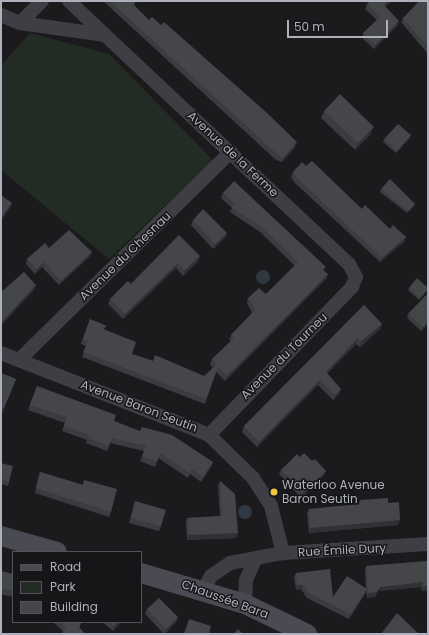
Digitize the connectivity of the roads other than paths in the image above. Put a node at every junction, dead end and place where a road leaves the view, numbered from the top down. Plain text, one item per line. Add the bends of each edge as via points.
1 (42, 1) edge
2 (69, 1) edge
3 (1, 15) edge
4 (20, 23) junction
5 (105, 36) junction
6 (232, 152) junction
7 (356, 277) joint
8 (1, 353) edge
9 (19, 360) junction
10 (209, 435) junction
11 (1, 536) edge
12 (428, 544) edge
13 (54, 551) edge
14 (283, 553) junction
15 (256, 558) junction
16 (142, 573) edge
17 (203, 590) junction
18 (245, 604) junction
19 (307, 634) edge

1 - 4 street
2 - 5 street, Avenue de la Ferme
3 - 4 street
4 - 5 street
5 - 6 street, Avenue de la Ferme
6 - 7 street, Avenue de la Ferme via 350,264
6 - 9 street, Avenue du Chesnau
7 - 10 street, Avenue du Tourneu via 352,287
8 - 9 street, Avenue Baron Seutin
9 - 10 street, Avenue Baron Seutin
10 - 14 street, Avenue Baron Seutin via 253,478 271,506
11 - 13 main road
12 - 14 street, Rue Émile Dury
14 - 15 street, Rue Émile Dury
15 - 17 street, Rue Émile Dury via 221,567
15 - 18 street via 246,580
16 - 17 main road, Chaussée Bara
17 - 18 main road, Chaussée Bara
18 - 19 main road, Chaussée Bara

